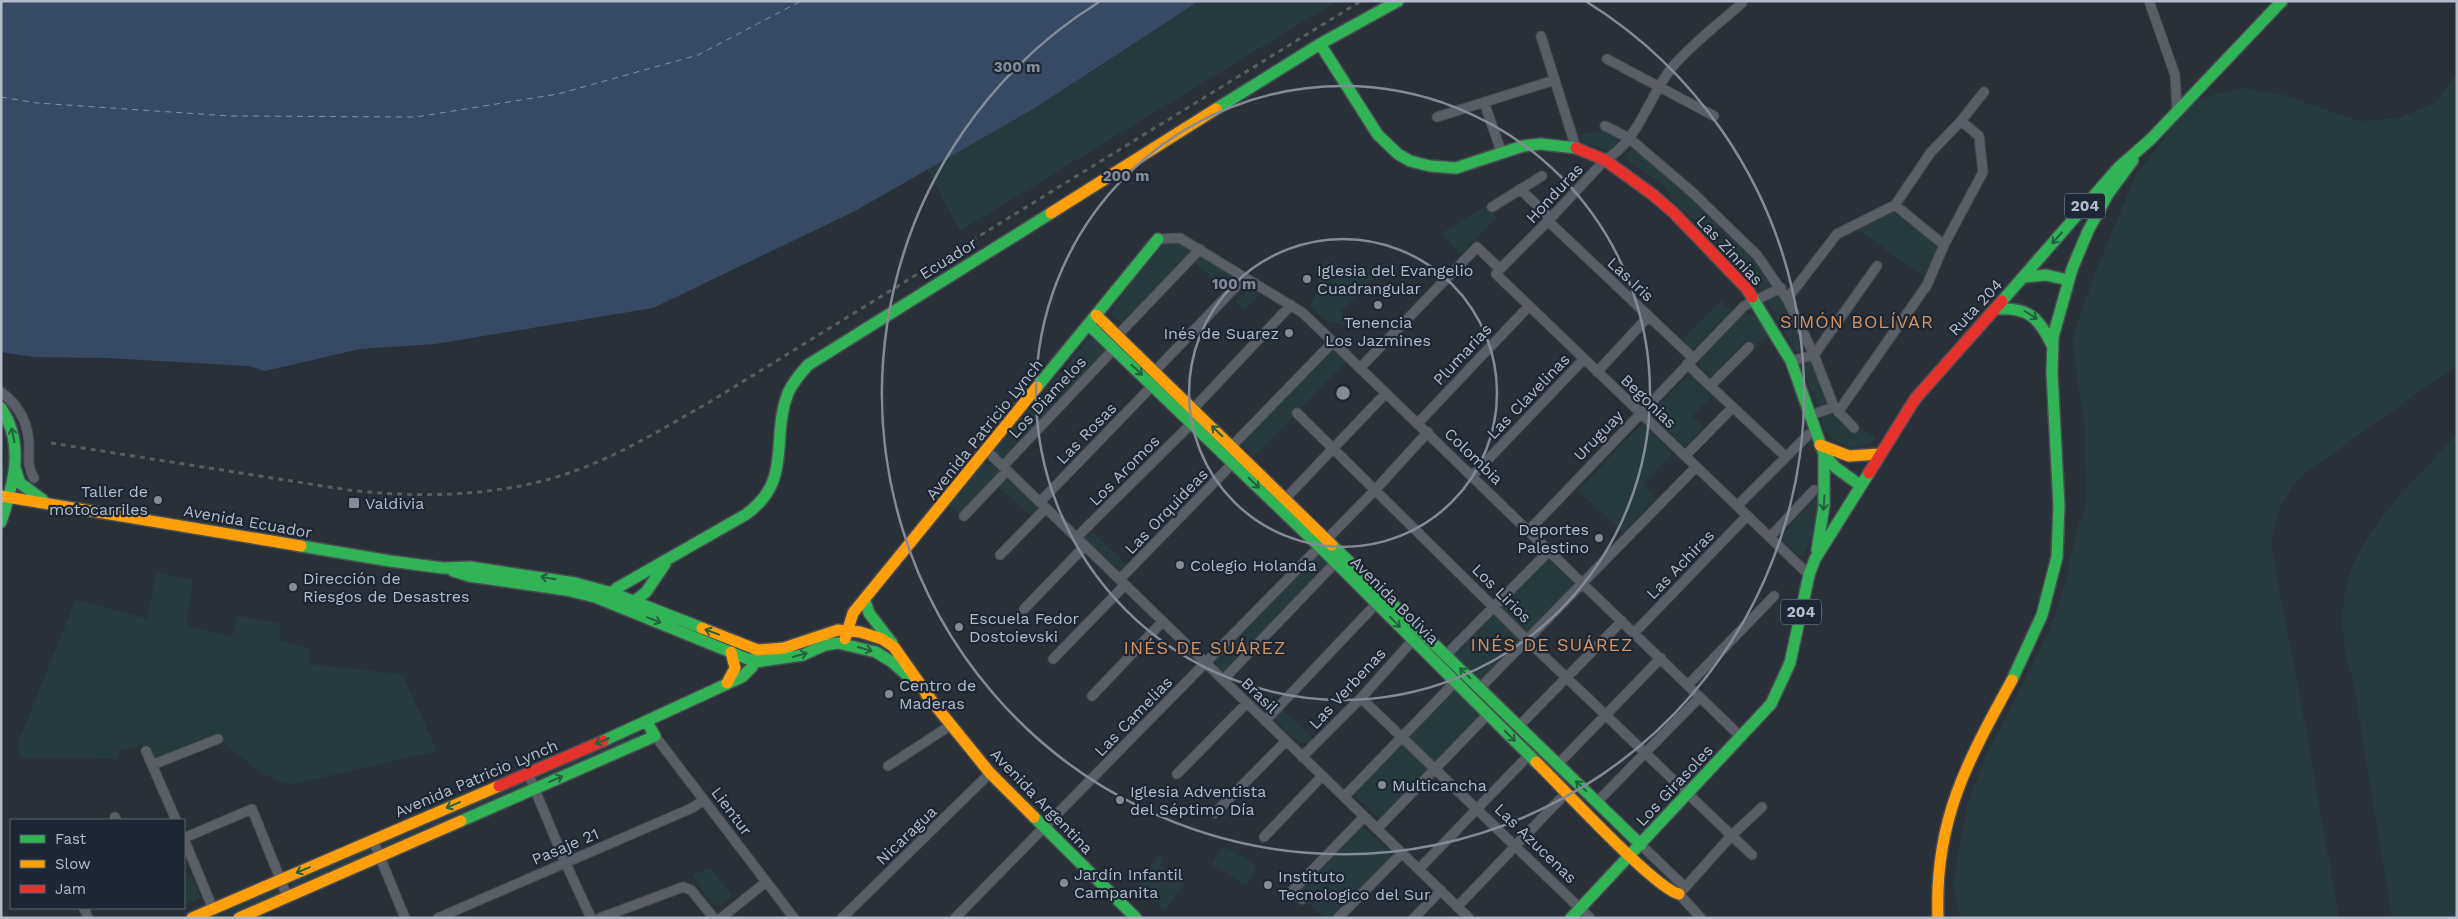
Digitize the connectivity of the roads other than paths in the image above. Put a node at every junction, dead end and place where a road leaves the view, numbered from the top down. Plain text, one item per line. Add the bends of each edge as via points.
1 (1398, 1) edge
2 (2149, 1) edge
3 (2282, 1) edge
4 (1742, 3) dead end
5 (1541, 36) dead end
6 (1320, 44) junction
7 (1607, 59) dead end
8 (1555, 80) junction
9 (1659, 86) junction
10 (1984, 92) dead end
11 (1484, 102) junction
12 (2177, 109) junction
13 (1714, 116) dead end
14 (1437, 117) dead end
15 (1961, 121) junction
16 (1605, 126) dead end
17 (1629, 138) junction
18 (2151, 139) junction
19 (1576, 148) junction
20 (1502, 154) junction
21 (1605, 160) junction
22 (1542, 176) dead end
23 (1520, 189) junction
24 (1895, 206) junction
25 (1492, 207) dead end
26 (1549, 219) junction
27 (1158, 239) joint
28 (1944, 245) junction
29 (1200, 249) junction
30 (1877, 266) dead end
31 (1500, 268) junction
32 (1245, 277) junction
33 (2024, 277) junction
34 (2068, 280) junction
35 (1781, 288) junction
36 (1787, 299) junction
37 (1755, 300) junction
38 (1292, 305) junction
39 (1529, 306) junction
40 (1994, 309) junction
41 (1096, 316) junction
42 (1650, 316) junction
43 (1089, 325) junction
44 (1117, 336) junction
45 (1333, 342) junction
46 (2052, 345) junction
47 (1749, 347) dead end
48 (1114, 348) junction
49 (1814, 355) junction
50 (1584, 359) junction
51 (1690, 361) junction
52 (1791, 361) junction
53 (1360, 368) junction
54 (1155, 371) junction
55 (1597, 372) junction
56 (1153, 385) junction
57 (1710, 386) junction
58 (1, 392) edge
59 (1386, 393) junction
60 (1733, 407) junction
61 (1, 408) edge
62 (1194, 408) junction
63 (1836, 410) junction
64 (1297, 413) dead end
65 (1640, 413) junction
66 (1811, 415) junction
67 (1192, 423) junction
68 (1418, 423) junction
69 (1854, 428) dead end
70 (1428, 432) junction
71 (1816, 432) junction
72 (1232, 446) junction
73 (1333, 448) junction
74 (1822, 450) junction
75 (987, 451) junction
76 (1880, 454) junction
77 (1685, 456) junction
78 (1786, 457) junction
79 (1233, 464) junction
80 (14, 465) junction
81 (1002, 466) junction
82 (1696, 467) junction
83 (1473, 475) junction
84 (1002, 476) dead end
85 (34, 478) dead end
86 (1861, 486) junction
87 (1376, 489) junction
88 (1814, 490) dead end
89 (6, 497) edge
90 (1286, 498) junction
91 (48, 503) junction
92 (1043, 505) junction
93 (1737, 506) junction
94 (964, 516) dead end
95 (1747, 516) junction
96 (1, 522) edge
97 (1529, 530) junction
98 (1770, 537) junction
99 (1076, 538) junction
100 (1323, 542) junction
101 (1086, 546) junction
102 (1550, 550) junction
103 (1000, 555) dead end
104 (672, 558) junction
105 (1815, 559) junction
106 (1335, 563) junction
107 (443, 568) junction
108 (1809, 575) junction
109 (1122, 582) junction
110 (1583, 582) junction
111 (650, 589) junction
112 (1774, 596) dead end
113 (611, 597) junction
114 (865, 601) junction
115 (637, 603) junction
116 (1377, 603) junction
117 (1494, 607) junction
118 (624, 608) junction
119 (1024, 609) dead end
120 (661, 612) junction
121 (1163, 621) junction
122 (1622, 621) junction
123 (847, 630) junction
124 (1634, 633) junction
125 (1413, 640) junction
126 (1527, 640) junction
127 (844, 644) junction
128 (894, 647) junction
129 (758, 650) junction
130 (731, 652) junction
131 (1446, 655) junction
132 (1660, 658) junction
133 (1053, 659) dead end
134 (755, 662) junction
135 (1205, 663) junction
136 (1567, 678) junction
137 (1223, 680) junction
138 (1455, 682) junction
139 (724, 685) junction
140 (1688, 685) junction
141 (1480, 688) junction
142 (1092, 696) dead end
143 (1700, 697) junction
144 (1361, 698) junction
145 (932, 701) junction
146 (1247, 703) junction
147 (1488, 714) junction
148 (1606, 715) junction
149 (1265, 721) junction
150 (647, 722) junction
151 (951, 725) junction
152 (1519, 726) junction
153 (655, 736) junction
154 (1402, 737) junction
155 (1741, 737) junction
156 (218, 739) dead end
157 (1286, 741) junction
158 (146, 751) dead end
159 (1646, 753) junction
160 (1529, 755) junction
161 (1302, 757) junction
162 (1558, 764) junction
163 (152, 765) junction
164 (888, 766) dead end
165 (1435, 769) junction
166 (528, 773) junction
167 (990, 773) junction
168 (1177, 774) dead end
169 (1322, 776) junction
170 (536, 788) junction
171 (1566, 792) junction
172 (1689, 794) junction
173 (1344, 797) junction
174 (704, 800) junction
175 (1597, 802) junction
176 (1762, 807) dead end
177 (1477, 809) junction
178 (1216, 813) dead end
179 (1364, 817) junction
180 (176, 819) edge
181 (1044, 829) junction
182 (1377, 829) junction
183 (1731, 836) junction
184 (1264, 837) dead end
185 (185, 838) edge
186 (185, 840) edge
187 (373, 840) junction
188 (1641, 845) junction
189 (1515, 846) junction
190 (1402, 853) junction
191 (1752, 855) dead end
192 (380, 856) junction
193 (1631, 856) junction
194 (565, 862) junction
195 (1419, 869) junction
196 (280, 880) junction
197 (766, 882) junction
198 (1441, 890) junction
199 (1682, 891) junction
200 (287, 896) junction
201 (1302, 899) dead end
202 (1457, 907) junction
203 (1580, 908) junction
204 (213, 909) junction
205 (192, 918) edge
206 (239, 918) edge
207 (405, 918) edge
208 (438, 918) edge
209 (591, 918) edge
210 (600, 918) edge
211 (714, 918) edge
212 (721, 918) edge
213 (794, 918) edge
214 (842, 918) edge
215 (956, 918) edge
216 (1136, 918) edge
217 (1338, 918) edge
218 (1414, 918) edge
219 (1469, 918) edge
220 (1571, 918) edge
221 (1590, 918) edge
222 (1701, 918) edge
223 (1938, 918) edge

1 - 6 main road, Ecuador
2 - 12 street via 2175,75
3 - 12 main road, Ruta 204 / 204
4 - 9 street, Honduras via 1674,64
5 - 8 street
6 - 20 main road, Las Zinnias via 1378,135 1398,154 1430,166 1456,168
6 - 104 main road, Ecuador via 808,365 792,382 786,396 778,468 767,495 755,508
7 - 9 street
8 - 11 street
8 - 19 street
9 - 13 street
9 - 17 street, Honduras
10 - 15 street
11 - 14 street
11 - 20 street
12 - 18 main road, Ruta 204 / 204
15 - 24 street via 1931,152
15 - 28 street via 1979,136 1983,172
16 - 17 street
17 - 21 street, Honduras
17 - 35 street via 1692,192 1757,255
18 -> 33 main road, Ruta 204 / 204 via 2118,168
18 - 34 main road via 2115,182 2089,224
19 - 20 main road, Las Zinnias via 1541,144 1523,146
19 - 21 main road, Las Zinnias
21 - 26 street, Honduras
21 - 37 main road, Las Zinnias via 1673,212
22 - 23 street
23 - 25 street
23 - 26 street, Las Iris
24 - 28 street
24 - 36 street via 1837,234
26 - 31 street, Honduras
26 - 42 street, Las Iris
27 - 29 street, Colombia via 1180,238
27 - 41 main road, Avenida Patricio Lynch
28 - 63 street via 1927,285
29 - 32 street, Colombia
29 - 44 street
30 - 49 street
31 - 39 street, Begonias via 1496,274
31 - 53 street, Begonias via 1478,247
32 - 38 street, Colombia
32 - 54 street
33 - 34 main road via 2046,275
33 - 40 main road, Ruta 204 / 204
34 - 46 main road
35 - 36 street
35 - 37 street, Uruguay
36 - 49 street
37 - 51 street, Uruguay via 1744,306
37 - 52 main road, Las Zinnias
38 - 45 street, Colombia
38 - 62 street
39 - 50 street, Begonias
39 - 68 street, Plumarias
40 -> 46 main road via 2011,307 2031,314 2039,320
40 - 76 main road, Ruta 204 / 204 via 1919,394
41 - 43 main road, Avenida Patricio Lynch
41 - 44 main road, Avenida Bolivia
42 - 51 street, Las Iris
42 - 55 street
43 - 48 main road, Avenida Bolivia
43 - 75 main road, Avenida Patricio Lynch
44 - 54 main road, Avenida Bolivia
45 - 53 street, Colombia
45 - 72 street
46 - 223 main road via 2060,522 2055,572 2038,626 1965,767 1951,803 1939,864
47 - 57 street
48 -> 56 main road, Avenida Bolivia
48 - 81 street, Los Diamelos
49 - 52 street
49 - 63 street
50 - 55 street, Begonias
50 - 83 street, Las Clavelinas
51 - 57 street, Las Iris
51 - 65 street, Uruguay
52 - 66 main road, Las Zinnias
53 - 59 street, Colombia
54 - 62 main road, Avenida Bolivia
55 - 65 street, Begonias
56 - 67 main road, Avenida Bolivia
56 - 92 street, Las Rosas
57 - 60 street, Las Iris
58 - 85 street via 15,403 24,419 28,466
59 - 68 street, Colombia
59 - 73 street
60 - 77 street
60 - 78 street, Las Iris
80 -> 61 main road via 14,438 9,420
72 -> 62 main road, Avenida Bolivia
63 - 66 street
63 - 69 street
64 - 73 street, Los Lirios
65 - 77 street, Begonias
65 - 97 street, Uruguay
66 - 71 main road, Las Zinnias
67 - 79 main road, Avenida Bolivia
67 - 99 street, Los Aromos
68 - 70 street, Colombia
70 - 83 street, Colombia
70 - 87 street, Las Camelias
71 - 74 main road, Las Zinnias
71 - 78 street
72 - 90 main road, Avenida Bolivia
73 - 87 street, Los Lirios
73 - 90 street
74 - 76 main road via 1859,458
74 - 86 main road, Las Zinnias via 1835,467
74 -> 105 main road via 1824,506
75 - 81 street, Brasil
75 - 114 main road, Avenida Patricio Lynch
76 - 86 main road, Ruta 204 / 204
77 - 82 street, Begonias
78 - 93 street
79 -> 100 main road, Avenida Bolivia
79 - 109 street, Las Orquideas
80 - 89 main road
80 - 91 main road via 20,483
81 - 92 street, Brasil
82 - 93 street, Begonias
82 - 110 street
83 - 97 street, Colombia
84 - 94 street
86 - 105 main road, Ruta 204 / 204
87 - 100 street, Las Camelias
87 - 117 street, Los Lirios
88 - 98 street
89 - 91 main road
89 - 96 main road
90 - 100 main road, Avenida Bolivia
91 - 107 main road, Avenida Ecuador
92 - 99 street, Brasil
92 - 103 street, Las Rosas
93 - 95 street, Begonias
95 - 98 street, Begonias
95 - 124 street, Las Achiras
97 - 102 street, Colombia
98 - 108 street, Begonias
99 - 101 street, Brasil
100 - 106 main road, Avenida Bolivia
100 - 131 main road, Avenida Bolivia
100 - 135 street, Las Camelias
101 - 109 street, Brasil
101 - 119 street
102 - 110 street, Colombia
102 - 117 street
104 - 111 main road, Ecuador via 662,567
104 - 113 main road, Ecuador
105 - 108 main road, Ruta 204 / 204
106 - 116 main road, Avenida Bolivia
106 - 137 street
107 - 113 main road, Avenida Ecuador via 468,576
113 -> 107 main road, Avenida Ecuador via 551,578 470,567
108 - 155 main road, Ruta 204 / 204 via 1786,675 1771,704
109 - 121 street, Brasil
109 - 133 street, Las Orquideas
110 - 122 street, Colombia
110 - 126 street
111 - 115 main road, Ecuador
111 - 120 main road via 652,601
112 - 140 street
113 - 115 main road
113 - 118 main road
114 - 123 main road, Avenida Patricio Lynch via 853,613
114 - 128 main road via 869,613
115 - 118 main road, Ecuador
115 - 120 main road, Avenida Argentina
116 -> 125 main road, Avenida Bolivia
116 - 149 street
117 - 126 street, Los Lirios
117 - 131 street
118 -> 130 main road, Avenida Argentina
129 -> 120 main road, Avenida Argentina
121 - 135 street, Brasil
121 - 142 street
122 - 124 street, Colombia
122 - 136 street
123 - 127 main road, Avenida Patricio Lynch
123 - 128 main road, Avenida Argentina via 875,637
123 - 129 main road, Avenida Argentina via 822,634 784,648
124 - 132 street, Colombia
125 - 138 main road, Avenida Bolivia
125 - 144 street, Las Verbenas
126 - 136 street, Los Lirios
126 - 141 street
134 -> 127 main road, Avenida Argentina via 803,655 825,645
127 -> 145 main road, Avenida Argentina via 884,656 906,673
128 - 145 main road, Avenida Argentina
129 - 134 main road
130 - 134 main road, Avenida Argentina
130 - 139 main road via 735,671
141 -> 131 main road, Avenida Bolivia
132 - 140 street, Colombia
132 - 148 street
134 - 139 main road, Avenida Patricio Lynch via 745,674
135 - 137 street, Brasil
135 - 181 street, Las Camelias
136 - 148 street, Los Lirios
136 - 152 street
137 - 146 street, Brasil
138 - 147 main road, Avenida Bolivia
138 - 154 street
139 - 150 main road, Avenida Patricio Lynch
140 - 143 street, Colombia
141 - 152 main road, Avenida Bolivia
143 - 155 street, Colombia
143 - 159 street
144 - 154 street, Las Azucenas
144 - 161 street, Las Verbenas
145 - 151 main road, Avenida Argentina
146 - 149 street, Brasil
146 - 168 street
147 -> 160 main road, Avenida Bolivia
147 - 165 street
148 - 159 street, Los Lirios
148 - 162 street
149 - 157 street, Brasil
150 - 153 main road, Lientur
150 -> 166 main road, Avenida Patricio Lynch
151 - 164 street
151 - 167 main road, Avenida Argentina
152 - 162 main road, Avenida Bolivia
170 -> 153 main road, Avenida Patricio Lynch
153 - 174 street, Lientur
154 - 165 street, Las Azucenas
154 - 173 street
155 - 172 main road, Los Girasoles
156 - 163 street
157 - 161 street, Brasil
157 - 178 street
158 - 163 street
159 - 172 street, Los Lirios
159 - 175 street
160 - 171 main road, Avenida Bolivia
160 - 177 street
161 - 169 street, Brasil
175 -> 162 main road, Avenida Bolivia
163 - 180 street
165 - 177 street, Las Azucenas
165 - 182 street
166 - 170 street
166 -> 187 main road, Avenida Patricio Lynch
167 - 181 main road, Avenida Argentina
167 - 214 street, Nicaragua
169 - 173 street, Brasil
169 - 184 street
170 - 192 main road, Avenida Patricio Lynch
170 - 194 street
171 - 189 street
171 - 193 main road, Avenida Bolivia
172 - 183 street, Los Lirios
172 - 188 main road, Los Girasoles
173 - 179 street, Brasil
174 - 194 street, Pasaje 21
174 - 197 street, Lientur
175 - 188 main road, Avenida Bolivia
176 - 183 street
177 - 189 street, Las Azucenas
177 - 195 street
179 - 182 street, Brasil
179 - 201 street via 1292,891
181 - 215 street
181 - 216 main road, Avenida Argentina
182 - 190 street, Brasil
183 - 191 street, Los Lirios
183 - 199 street
185 - 196 street via 252,809
186 - 204 street
187 - 192 street
187 -> 196 main road, Avenida Patricio Lynch
188 - 193 main road, Los Girasoles
188 - 199 street, Avenida Bolivia
189 - 202 street
189 - 203 street, Las Azucenas
190 - 195 street, Brasil
190 - 217 street
192 - 200 main road, Avenida Patricio Lynch
192 - 207 street
193 - 199 main road, Avenida Bolivia via 1670,892
193 - 203 main road, Las Azucenas
194 - 208 street, Pasaje 21
194 - 209 street
195 - 198 street, Brasil
196 - 200 street
196 - 204 main road, Avenida Patricio Lynch
197 - 212 street
197 - 213 street, Lientur
198 - 202 street, Brasil
198 - 218 street
199 - 222 street
200 - 206 main road, Avenida Patricio Lynch
202 - 219 street, Brasil
203 - 220 main road, Las Azucenas
203 - 221 street, Las Azucenas
204 - 205 main road, Avenida Patricio Lynch
210 - 211 street via 684,887 692,890

